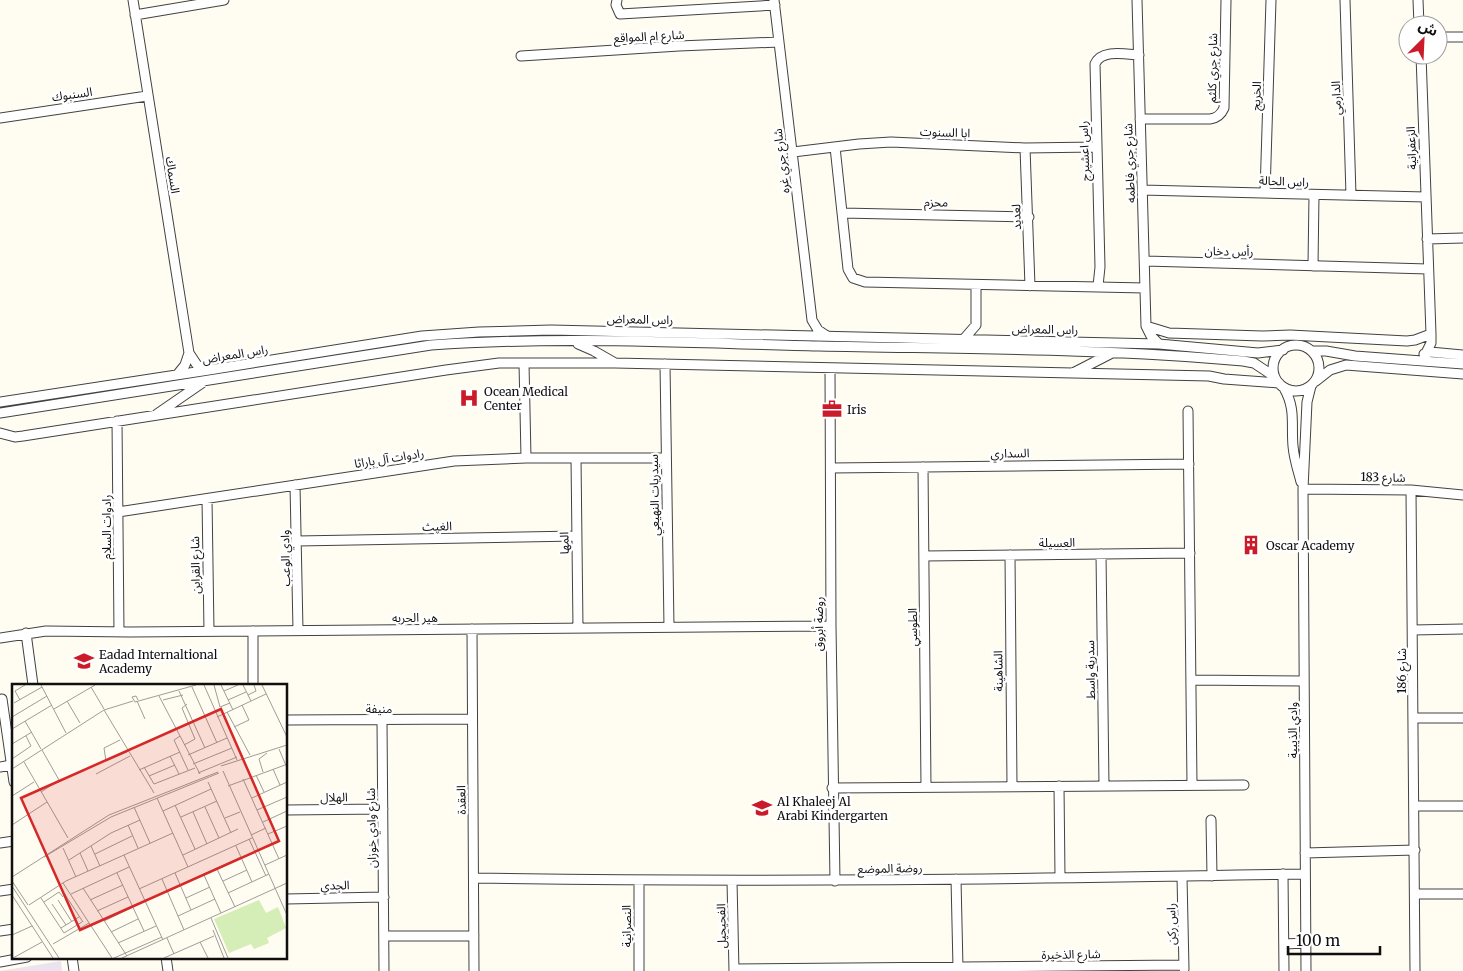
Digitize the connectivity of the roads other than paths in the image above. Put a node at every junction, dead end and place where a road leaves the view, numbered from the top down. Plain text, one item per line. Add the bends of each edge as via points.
1 (133, 0) edge
2 (224, 0) edge
3 (617, 0) edge
4 (1137, 0) edge
5 (1226, 0) edge
6 (1271, 0) edge
7 (1345, 0) edge
8 (1418, 0) edge
9 (775, 3) edge
10 (136, 15) junction
11 (1419, 15) edge
12 (1448, 37) edge
13 (1463, 37) edge
14 (779, 42) junction
15 (1139, 55) junction
16 (522, 56) dead end
17 (1421, 65) edge
18 (147, 96) junction
19 (0, 118) edge
20 (1140, 119) junction
21 (835, 147) junction
22 (1096, 147) junction
23 (1025, 148) junction
24 (793, 152) junction
25 (1142, 190) junction
26 (1265, 193) junction
27 (1314, 195) junction
28 (1351, 195) junction
29 (1426, 197) junction
30 (842, 213) junction
31 (1029, 217) junction
32 (1463, 238) edge
33 (1427, 239) junction
34 (1144, 262) junction
35 (1313, 266) junction
36 (1428, 269) junction
37 (976, 285) junction
38 (1030, 286) junction
39 (1098, 286) junction
40 (1145, 288) junction
41 (812, 320) junction
42 (976, 325) junction
43 (1146, 326) junction
44 (798, 335) junction
45 (828, 336) junction
46 (1431, 337) junction
47 (963, 340) junction
48 (991, 340) junction
49 (570, 341) junction
50 (1132, 343) junction
51 (1159, 344) junction
52 (1283, 350) junction
53 (1312, 352) junction
54 (189, 353) junction
55 (1114, 353) junction
56 (1426, 353) junction
57 (1444, 354) junction
58 (1463, 355) edge
59 (1411, 359) junction
60 (524, 363) junction
61 (615, 363) junction
62 (665, 364) junction
63 (1463, 364) edge
64 (830, 368) junction
65 (1073, 373) junction
66 (1463, 374) edge
67 (177, 375) junction
68 (208, 375) junction
69 (1279, 382) junction
70 (1313, 383) junction
71 (0, 402) edge
72 (1188, 411) dead end
73 (0, 413) edge
74 (155, 416) junction
75 (117, 421) junction
76 (0, 433) edge
77 (526, 458) junction
78 (576, 458) junction
79 (666, 458) junction
80 (1189, 464) junction
81 (923, 467) junction
82 (831, 468) junction
83 (295, 485) junction
84 (1302, 489) junction
85 (1411, 490) junction
86 (1463, 495) edge
87 (207, 499) junction
88 (118, 512) junction
89 (577, 536) junction
90 (297, 541) junction
91 (1190, 553) junction
92 (1101, 554) junction
93 (1010, 555) junction
94 (924, 556) junction
95 (831, 626) junction
96 (668, 627) junction
97 (578, 628) junction
98 (472, 629) junction
99 (1463, 629) edge
100 (298, 630) junction
101 (1413, 630) junction
102 (209, 631) junction
103 (252, 631) junction
104 (119, 632) junction
105 (26, 633) junction
106 (0, 638) edge
107 (1191, 680) junction
108 (1304, 680) junction
109 (33, 684) edge
110 (253, 684) edge
111 (2, 699) dead end
112 (2, 717) edge
113 (1414, 718) junction
114 (1463, 718) edge
115 (288, 720) edge
116 (472, 720) junction
117 (382, 721) junction
118 (11, 765) junction
119 (0, 767) edge
120 (12, 771) edge
121 (1192, 785) junction
122 (1244, 785) dead end
123 (926, 786) junction
124 (1012, 786) junction
125 (1059, 786) junction
126 (1104, 786) junction
127 (832, 788) junction
128 (1415, 806) junction
129 (1463, 806) edge
130 (383, 809) junction
131 (288, 810) edge
132 (1211, 820) dead end
133 (1415, 850) junction
134 (1305, 853) junction
135 (1283, 874) junction
136 (1305, 874) junction
137 (1212, 876) junction
138 (1060, 877) junction
139 (1182, 877) junction
140 (474, 878) junction
141 (956, 879) junction
142 (639, 881) junction
143 (732, 881) junction
144 (835, 881) junction
145 (1415, 894) junction
146 (1463, 894) edge
147 (384, 897) junction
148 (288, 899) edge
149 (384, 936) junction
150 (474, 936) junction
151 (1306, 943) junction
152 (1284, 944) junction
153 (22, 958) edge
154 (72, 958) edge
155 (166, 958) edge
156 (0, 962) edge
157 (958, 968) junction
158 (1184, 968) edge
159 (1006, 969) edge
160 (734, 970) edge
161 (909, 970) edge
162 (74, 971) edge
163 (168, 971) edge
164 (384, 971) edge
165 (474, 971) edge
166 (639, 971) edge
167 (1284, 971) edge
168 (1306, 971) edge
169 (1415, 971) edge

1 - 10 street, السماك
2 - 10 street
3 - 9 street via 620,14
4 - 15 street, شارع جري فاطمه
5 - 20 street, شارع جري كلثم via 1222,112 1210,119
6 - 26 street, الخريج
7 - 28 street, الدارمي
8 - 11 street
9 - 14 street, شارع جري غره
10 - 18 street, السماك
12 - 13 street
14 - 16 street, شارع ام المواقع
14 - 24 street, شارع جري غره
15 - 20 street, شارع جري فاطمه
15 - 22 street, راس اعشيرج via 1103,54 1096,60
17 - 29 street, الزعفرانية
18 - 19 street, السنبوك
18 - 54 street, السماك
20 - 25 street, شارع جري فاطمه
21 - 23 street, ابا السنوت via 890,142
21 - 24 street, ابا السنوت
21 - 30 street
22 - 23 street, ابا السنوت
22 - 39 street, راس اعشيرج
23 - 31 street, لعديد
24 - 41 street, شارع جري غره
25 - 26 street, راس الحالة
25 - 34 street, شارع جري فاطمه
26 - 27 street, راس الحالة
27 - 28 street, راس الحالة
27 - 35 street
28 - 29 street, راس الحالة
29 - 33 street, الزعفرانية
30 - 31 street, محزم
30 - 37 street via 848,269 853,278 866,282
31 - 38 street, لعديد
32 - 33 street
33 - 36 street, الزعفرانية
34 - 35 street, رأس دخان
34 - 40 street, شارع جري فاطمه
35 - 36 street, رأس دخان
36 - 46 street, الزعفرانية
37 - 38 street
37 - 42 street
38 - 39 street
39 - 40 street
40 - 43 street, شارع جري فاطمه
41 - 44 street
41 - 45 street via 818,330
42 - 47 street
42 - 48 street
43 - 46 street via 1169,333 1407,341
43 - 50 street
43 - 51 street
44 - 45 street, راس المعراض
44 - 68 street, راس المعراض via 552,330 479,332 422,336
45 - 47 street, راس المعراض
46 - 56 street, الزعفرانية
46 - 57 street via 1436,348
47 - 48 street, راس المعراض
48 - 50 street, راس المعراض
49 - 55 street, راس المعراض
49 - 61 street
49 - 68 street, راس المعراض via 492,341 431,346
50 - 51 street, راس المعراض
51 - 52 street, راس المعراض via 1258,353
52 - 53 street via 1298,346
52 - 69 street via 1274,362
53 - 59 street
53 - 70 street via 1319,369
54 - 67 street
54 - 68 street
55 - 65 street
55 - 69 street, راس المعراض via 1243,361 1254,363
56 - 57 street
56 - 59 street
57 - 58 street
59 - 63 street
60 - 61 street
60 - 74 street via 446,370
60 - 77 street
61 - 62 street
62 - 64 street
62 - 79 street, سيدريات النهيعي
64 - 65 street
64 - 82 street, روضة أبروق
65 - 69 street via 1209,376
66 - 70 street via 1346,365 1330,370
67 - 68 street, راس المعراض
67 - 71 street, راس المعراض
68 - 73 street, راس المعراض
68 - 74 street
69 - 70 street via 1298,391
69 - 84 street, وادي الذيبية via 1291,399 1294,454
70 - 84 street, وادي الذيبية via 1307,402
72 - 80 street
74 - 75 street
75 - 76 street via 14,437
75 - 88 street, رادوات السلام
77 - 78 street, رادوات آل باراثا
77 - 83 street, رادوات آل باراثا via 454,461
78 - 79 street, رادوات آل باراثا
78 - 89 street, المها
79 - 96 street, سيدريات النهيعي
80 - 81 street, السداري
80 - 91 street
81 - 82 street, السداري
81 - 94 street, الطوسي
82 - 95 street, روضة أبروق
83 - 87 street, رادوات آل باراثا
83 - 90 street, وادي الوعب
84 - 85 street, شارع 183
84 - 108 street, وادي الذيبية
85 - 86 street, شارع 183
85 - 101 street, شارع 186
87 - 88 street, رادوات آل باراثا
87 - 102 street, شارع القراين
88 - 104 street, رادوات السلام
89 - 90 street, الغيث
89 - 97 street, المها
90 - 100 street, وادي الوعب
91 - 92 street, العسيلة
91 - 107 street
92 - 93 street, العسيلة
92 - 126 street, سدرية واسط
93 - 94 street, العسيلة
93 - 124 street, الشاهينة
94 - 123 street, الطوسي
95 - 96 street, هير الحربه
95 - 127 street, روضة أبروق
96 - 97 street, هير الحربه
97 - 98 street, هير الحربه
98 - 100 street, هير الحربه
98 - 116 street, العقدة
99 - 101 street
100 - 103 street, هير الحربه
101 - 113 street, شارع 186
102 - 103 street, هير الحربه
102 - 104 street, هير الحربه
103 - 110 street
104 - 105 street, هير الحربه
105 - 106 street, هير الحربه
105 - 109 street
107 - 108 street
107 - 121 street
108 - 134 street, وادي الذيبية
111 - 112 street
112 - 118 street
113 - 114 street
113 - 128 street, شارع 186
115 - 117 street, منيفة
116 - 117 street, منيفة
116 - 140 street, العقدة
117 - 130 street, شارع وادي خوزان
118 - 119 street
118 - 120 street
121 - 122 street
121 - 126 street
123 - 124 street
123 - 127 street
124 - 125 street
125 - 126 street
125 - 138 street
127 - 144 street, روضة أبروق
128 - 129 street
128 - 133 street, شارع 186
130 - 131 street, الهلال
130 - 147 street, شارع وادي خوزان
132 - 137 street
133 - 134 street
133 - 145 street, شارع 186
134 - 136 street, وادي الذيبية
135 - 136 street, روضة الموضع
135 - 137 street, روضة الموضع
135 - 152 street
136 - 151 street, وادي الذيبية
137 - 139 street, روضة الموضع
138 - 139 street, روضة الموضع
138 - 141 street, روضة الموضع
139 - 158 street, راس ركن
140 - 142 street, روضة الموضع
140 - 150 street, العقدة
141 - 144 street, روضة الموضع
141 - 157 street
142 - 143 street, روضة الموضع
142 - 166 street, النصرانية
143 - 144 street, روضة الموضع
143 - 160 street, الفحيحيل
145 - 146 street
145 - 169 street, شارع 186
147 - 148 street, الجدي
147 - 149 street, شارع وادي خوزان
149 - 150 street
149 - 164 street, شارع وادي خوزان
150 - 165 street, العقدة
151 - 152 street
151 - 168 street, وادي الذيبية
152 - 167 street
153 - 156 street
154 - 162 street
155 - 163 street
157 - 159 street, شارع الذخيرة
157 - 161 street, شارع الذخيرة
158 - 159 street, شارع الذخيرة
160 - 161 street, شارع الذخيرة

